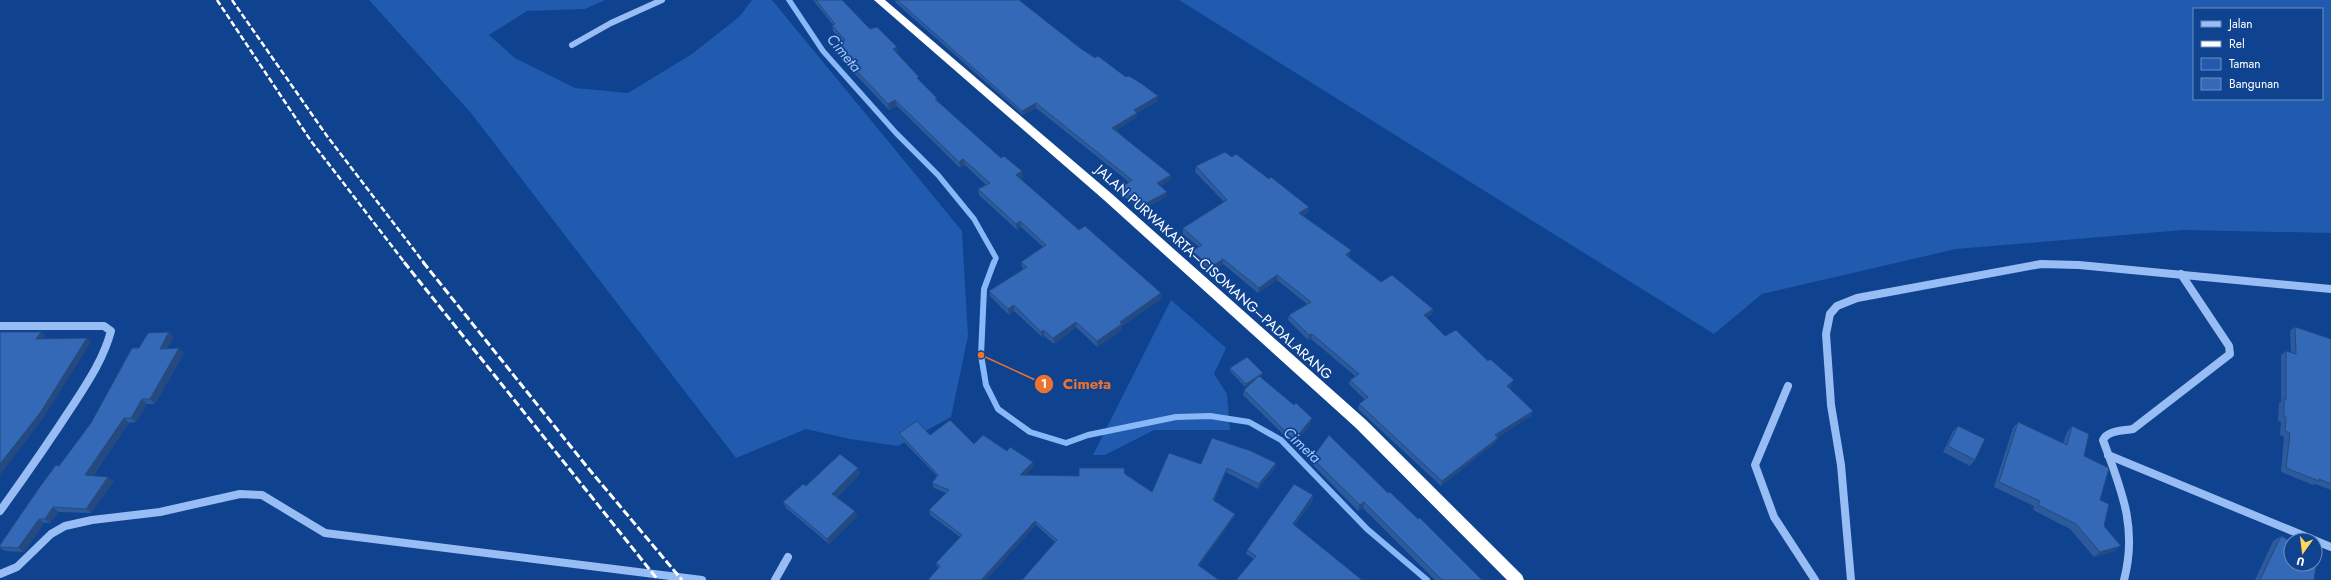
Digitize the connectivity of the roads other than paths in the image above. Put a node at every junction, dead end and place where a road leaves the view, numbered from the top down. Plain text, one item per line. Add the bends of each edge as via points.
1 (662, 0) edge
2 (879, 0) edge
3 (572, 45) dead end
4 (2181, 274) junction
5 (2331, 289) edge
6 (0, 326) edge
7 (1788, 386) dead end
8 (2108, 455) junction
9 (0, 511) edge
10 (2331, 547) edge
11 (788, 557) dead end
12 (0, 574) edge
13 (702, 580) edge
14 (774, 580) edge
15 (1517, 580) edge
16 (1815, 580) edge
17 (1851, 580) edge
18 (2124, 580) edge

1 - 3 street
2 - 15 highway, JALAN PURWAKARTA–CISOMANG–PADALARANG via 1108,197 1361,424
4 - 5 street
4 - 8 street via 2229,346 2230,354 2133,429 2105,436 2103,440
4 - 17 street via 2041,264 1857,298 1836,306 1830,314 1826,334
6 - 9 street via 104,326 111,331 108,344 88,382 50,443
7 - 16 street via 1755,465 1774,516
8 - 10 street
8 - 18 street via 2126,501 2132,527 2131,553
11 - 14 street
12 - 13 street via 17,567 51,534 65,526 160,512 240,494 262,495 325,533

